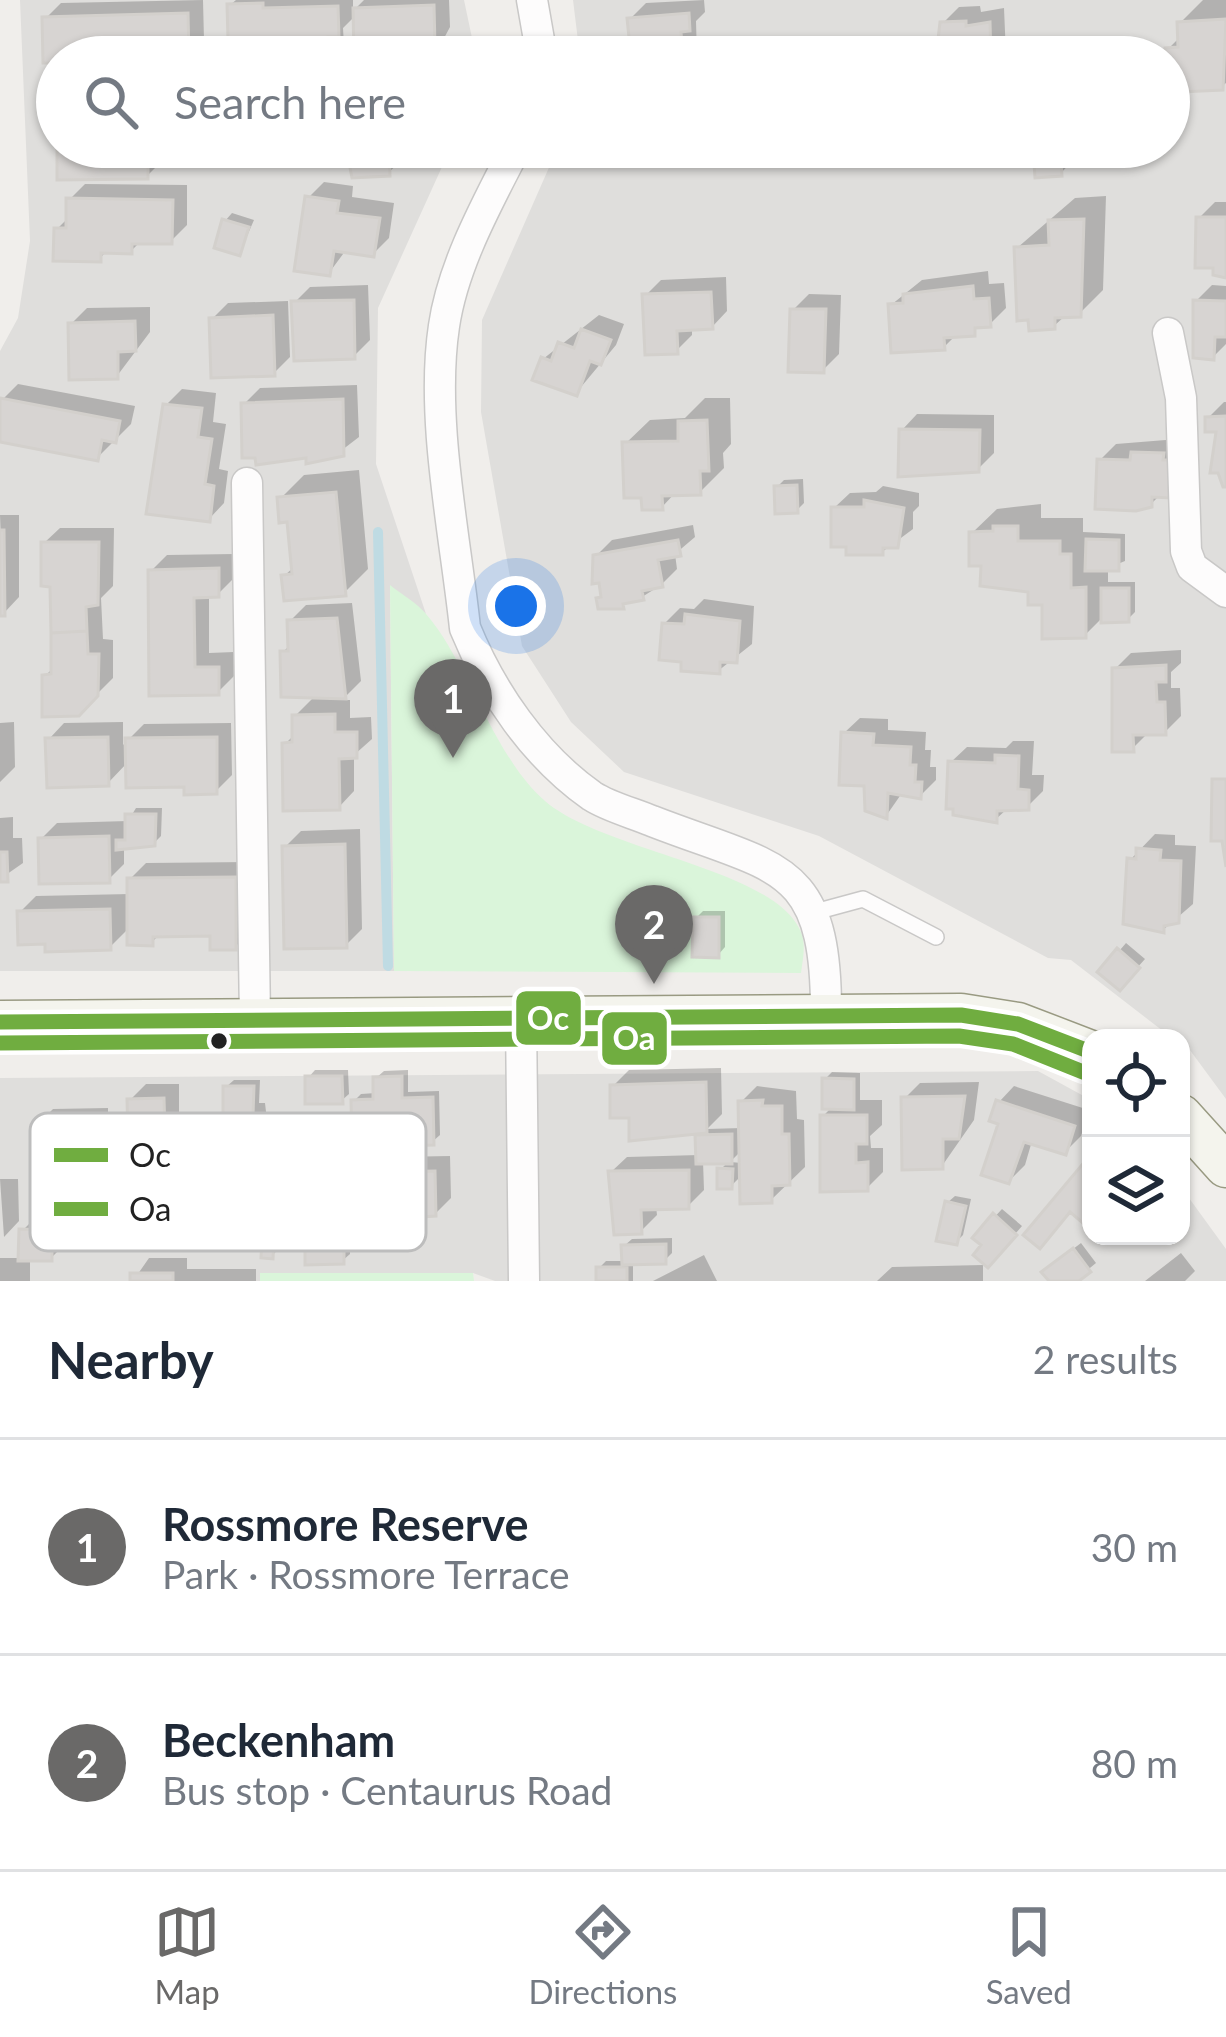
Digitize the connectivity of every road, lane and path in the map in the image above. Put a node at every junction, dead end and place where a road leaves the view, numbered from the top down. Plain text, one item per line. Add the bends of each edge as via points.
1 (532, 0) edge
2 (538, 36) edge
3 (506, 168) edge
4 (1168, 333) dead end
5 (247, 483) dead end
6 (1226, 592) edge
7 (815, 912) junction
8 (936, 937) dead end
9 (826, 1015) junction
10 (521, 1018) junction
11 (255, 1019) junction
12 (0, 1022) edge
13 (1082, 1049) edge
14 (1190, 1126) edge
15 (1226, 1166) edge
16 (524, 1281) edge

1 - 2 street
3 - 7 street via 444,323 440,386 465,628 476,657 537,749 595,798 771,868 799,887
4 - 6 street via 1181,398 1186,551 1192,567
5 - 11 street
7 - 8 lane via 863,899
7 - 9 street
9 - 10 main road
9 - 13 main road via 961,1015 1018,1024
10 - 11 main road
10 - 16 street
11 - 12 main road
14 - 15 main road

